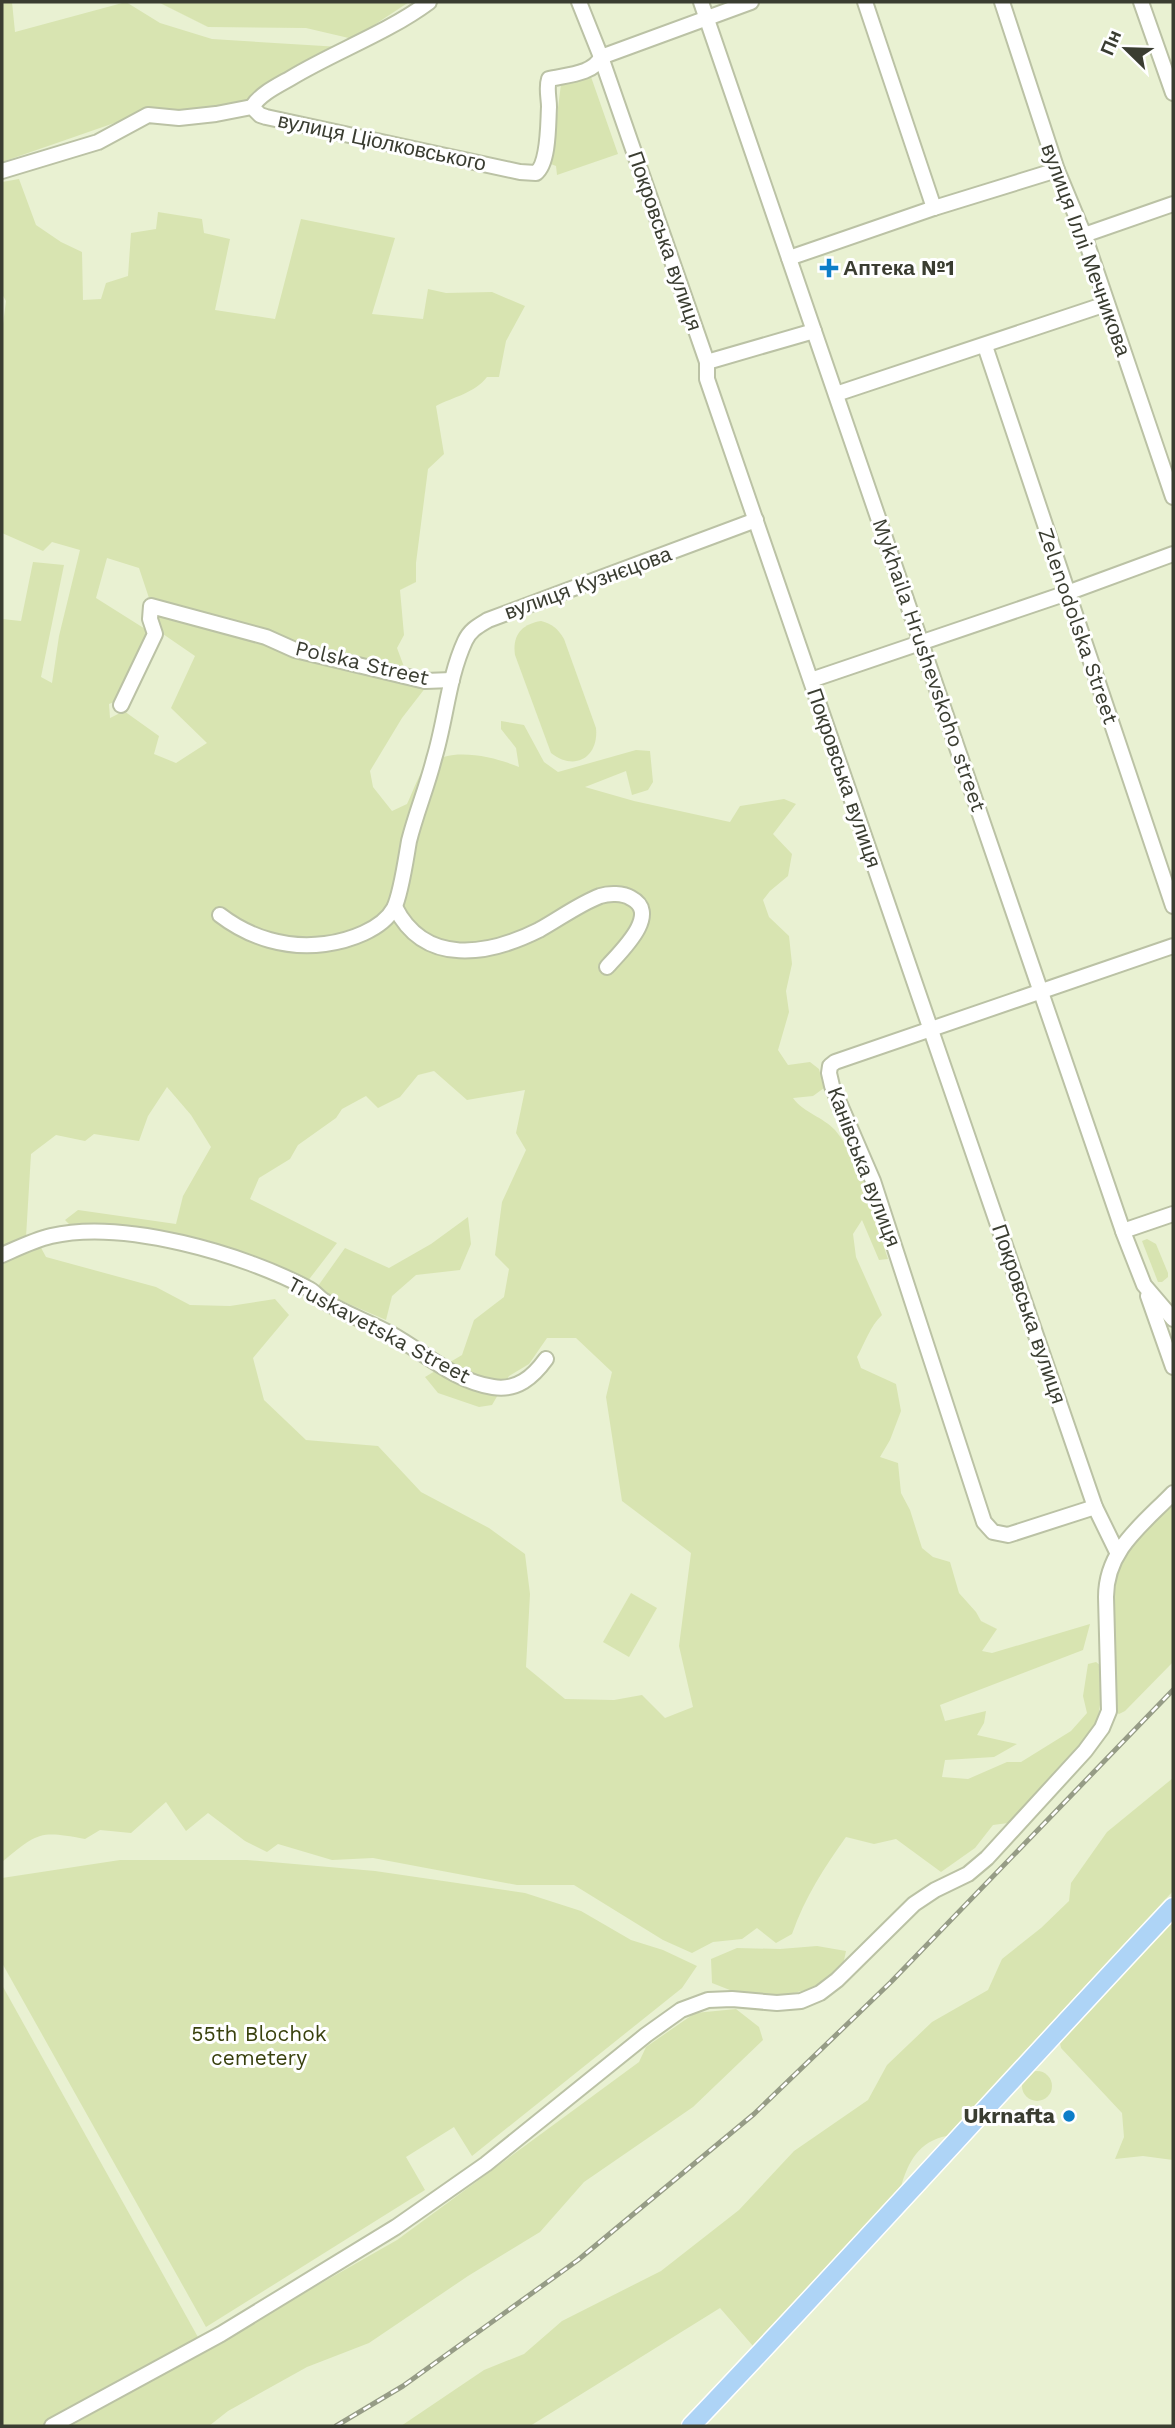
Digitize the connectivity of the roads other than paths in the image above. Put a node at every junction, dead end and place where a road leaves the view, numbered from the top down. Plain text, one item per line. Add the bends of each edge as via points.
1 (429, 2) edge
2 (579, 2) edge
3 (701, 2) edge
4 (751, 2) edge
5 (865, 2) edge
6 (1002, 2) edge
7 (1141, 2) edge
8 (706, 17) junction
9 (601, 57) junction
10 (1173, 93) edge
11 (252, 107) junction
12 (1057, 170) junction
13 (2, 171) edge
14 (1173, 204) edge
15 (934, 208) junction
16 (1084, 235) junction
17 (789, 258) junction
18 (1106, 304) junction
19 (814, 331) junction
20 (985, 346) junction
21 (707, 362) junction
22 (836, 394) junction
23 (1173, 497) edge
24 (756, 520) junction
25 (1173, 554) edge
26 (1067, 593) junction
27 (922, 642) junction
28 (452, 680) junction
29 (811, 680) junction
30 (121, 705) dead end
31 (1173, 906) edge
32 (395, 907) junction
33 (220, 915) dead end
34 (1173, 946) edge
35 (607, 967) dead end
36 (1041, 993) junction
37 (932, 1030) junction
38 (1173, 1214) edge
39 (1123, 1231) junction
40 (2, 1255) edge
41 (1144, 1285) junction
42 (1173, 1319) edge
43 (546, 1359) dead end
44 (1172, 1359) edge
45 (1173, 1493) edge
46 (1095, 1507) junction
47 (1117, 1552) junction
48 (1173, 1907) edge
49 (52, 2426) edge
50 (691, 2426) edge

1 - 11 street via 305,69 268,91
2 - 9 street, Покровська вулиця
3 - 8 street, Mykhaila Hrushevskoho street
4 - 8 street
5 - 15 street
6 - 12 street, вулиця Іллі Мечникова
7 - 10 street
8 - 9 street
8 - 17 street, Mykhaila Hrushevskoho street
9 - 11 street, вулиця Ціолковського via 592,69 548,81 545,154 536,173 266,117
9 - 21 street, Покровська вулиця
11 - 13 street, вулиця Ціолковського via 179,118 148,115 98,142
12 - 15 street
12 - 16 street, вулиця Іллі Мечникова
14 - 16 street
15 - 17 street
16 - 18 street, вулиця Іллі Мечникова
17 - 19 street, Mykhaila Hrushevskoho street
18 - 20 street
18 - 23 street, вулиця Іллі Мечникова
19 - 21 street
19 - 22 street, Mykhaila Hrushevskoho street
20 - 22 street
20 - 26 street, Zelenodolska Street
21 - 24 street, Покровська вулиця via 707,379
22 - 27 street, Mykhaila Hrushevskoho street
24 - 28 street, вулиця Кузнєцова via 488,620 473,628
24 - 29 street, Покровська вулиця
25 - 26 street
26 - 27 street
26 - 31 street, Zelenodolska Street
27 - 29 street
27 - 36 street, Mykhaila Hrushevskoho street
28 - 30 street, Polska Street via 425,681 295,650 266,637 150,606 155,634
28 - 32 street, Polska Street
29 - 37 street, Покровська вулиця
32 - 33 street via 365,932 317,945 256,936
32 - 35 street via 410,929 430,944 447,951 468,950 516,940 601,896 624,894 642,910 641,923
34 - 36 street, Канівська вулиця
36 - 37 street, Канівська вулиця
36 - 39 street, Mykhaila Hrushevskoho street
37 - 46 street, Покровська вулиця
37 - 46 street, Канівська вулиця via 835,1062 829,1073 837,1100 873,1181 984,1522 993,1532 1008,1535
38 - 39 street
39 - 41 street, Mykhaila Hrushevskoho street
40 - 43 street, Truskavetska Street via 52,1236 75,1233 137,1234 176,1241 309,1289 458,1377 482,1385 511,1388 521,1384
41 - 42 street, Mykhaila Hrushevskoho street
41 - 44 street
45 - 47 street
46 - 47 street, Покровська вулиця
47 - 49 street via 1106,1581 1110,1693 1102,1728 968,1874 914,1904 820,1993 777,2003 708,2000 681,2010 486,2164 396,2227 221,2334
48 - 50 main road

